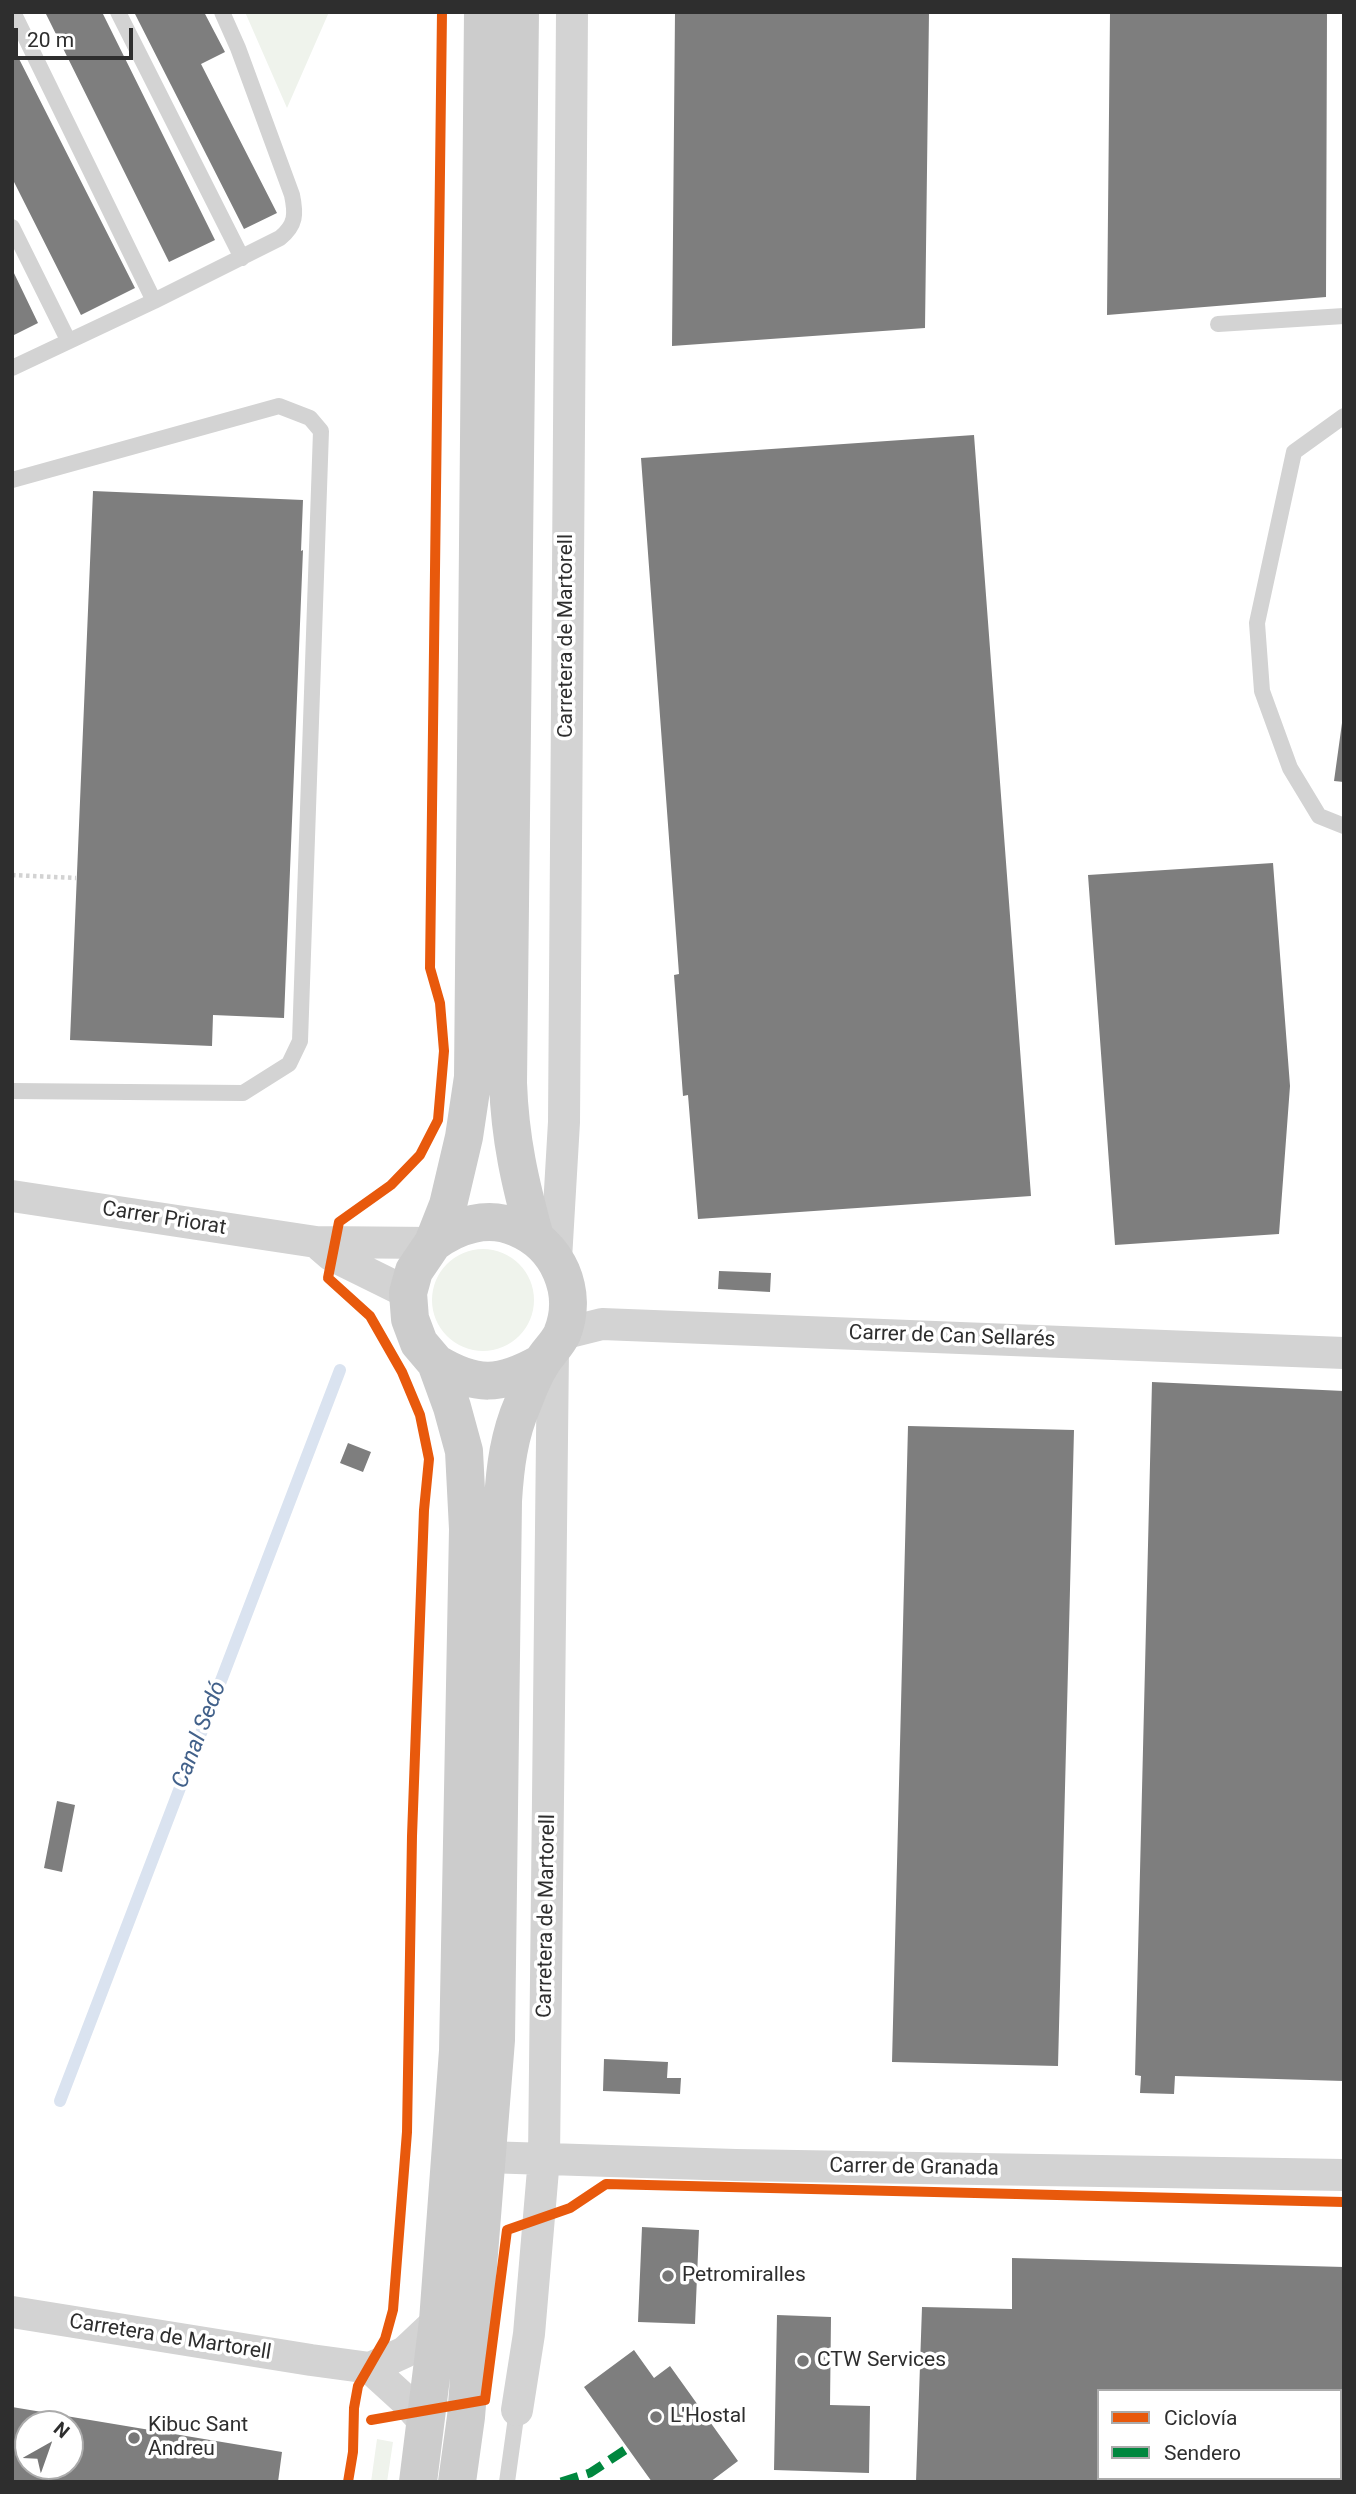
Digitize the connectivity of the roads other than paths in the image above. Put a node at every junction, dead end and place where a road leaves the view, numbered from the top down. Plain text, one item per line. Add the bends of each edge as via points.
1 (13, 12) edge
2 (118, 12) edge
3 (222, 12) edge
4 (483, 12) edge
5 (520, 12) edge
6 (572, 12) edge
7 (12, 227) edge
8 (242, 258) junction
9 (154, 301) junction
10 (1344, 316) edge
11 (1218, 324) dead end
12 (68, 340) junction
13 (12, 368) edge
14 (1344, 416) edge
15 (12, 480) edge
16 (1344, 826) edge
17 (12, 1091) edge
18 (12, 1196) edge
19 (316, 1242) junction
20 (433, 1243) junction
21 (545, 1248) junction
22 (408, 1293) junction
23 (552, 1349) junction
24 (1344, 1353) edge
25 (436, 1363) junction
26 (485, 2157) junction
27 (544, 2158) junction
28 (1344, 2175) edge
29 (12, 2312) edge
30 (438, 2321) junction
31 (370, 2368) junction
32 (517, 2410) joint
33 (426, 2424) junction
34 (418, 2482) edge
35 (457, 2482) edge
36 (507, 2482) edge

1 - 9 lane
2 - 8 lane
3 - 8 lane via 295,208 289,230
4 - 20 main road via 473,1077 457,1170
5 - 21 main road, Carretera de Martorell via 508,1083 519,1179
6 - 21 street, Carretera de Martorell via 564,1122
7 - 12 lane
8 - 9 lane
9 - 12 lane
10 - 11 lane
12 - 13 lane
14 - 16 lane via 1294,452 1257,623 1262,691 1290,768 1319,816
15 - 17 lane via 279,407 310,418 321,431 300,1041 289,1064 243,1093
18 - 19 street, Carrer Priorat
19 - 20 street, Carrer Priorat
19 - 22 street, Carrer Priorat via 331,1255
20 - 21 main road via 473,1223 495,1222 515,1227
20 - 22 main road via 414,1271
21 - 23 main road, Carretera de Martorell via 564,1277 568,1297
22 - 25 main road via 410,1319 419,1343
23 - 24 street, Carrer de Can Sellarés via 602,1324
23 - 25 main road via 507,1380 482,1382 457,1376
23 - 26 main road, Carretera de Martorell via 513,1430 504,1477 499,1934 496,2040
23 - 27 street, Carretera de Martorell
25 - 30 main road via 464,1451 468,1529 458,2051
26 - 27 street, Carrer de Granada
26 - 35 main road, Carretera de Martorell
27 - 28 street, Carrer de Granada
27 - 32 street, Carretera de Martorell via 529,2334
29 - 31 street, Carretera de Martorell
30 - 31 street via 405,2352
30 - 33 main road
31 - 33 street
32 - 36 lane, Carretera de Martorell
33 - 34 main road

